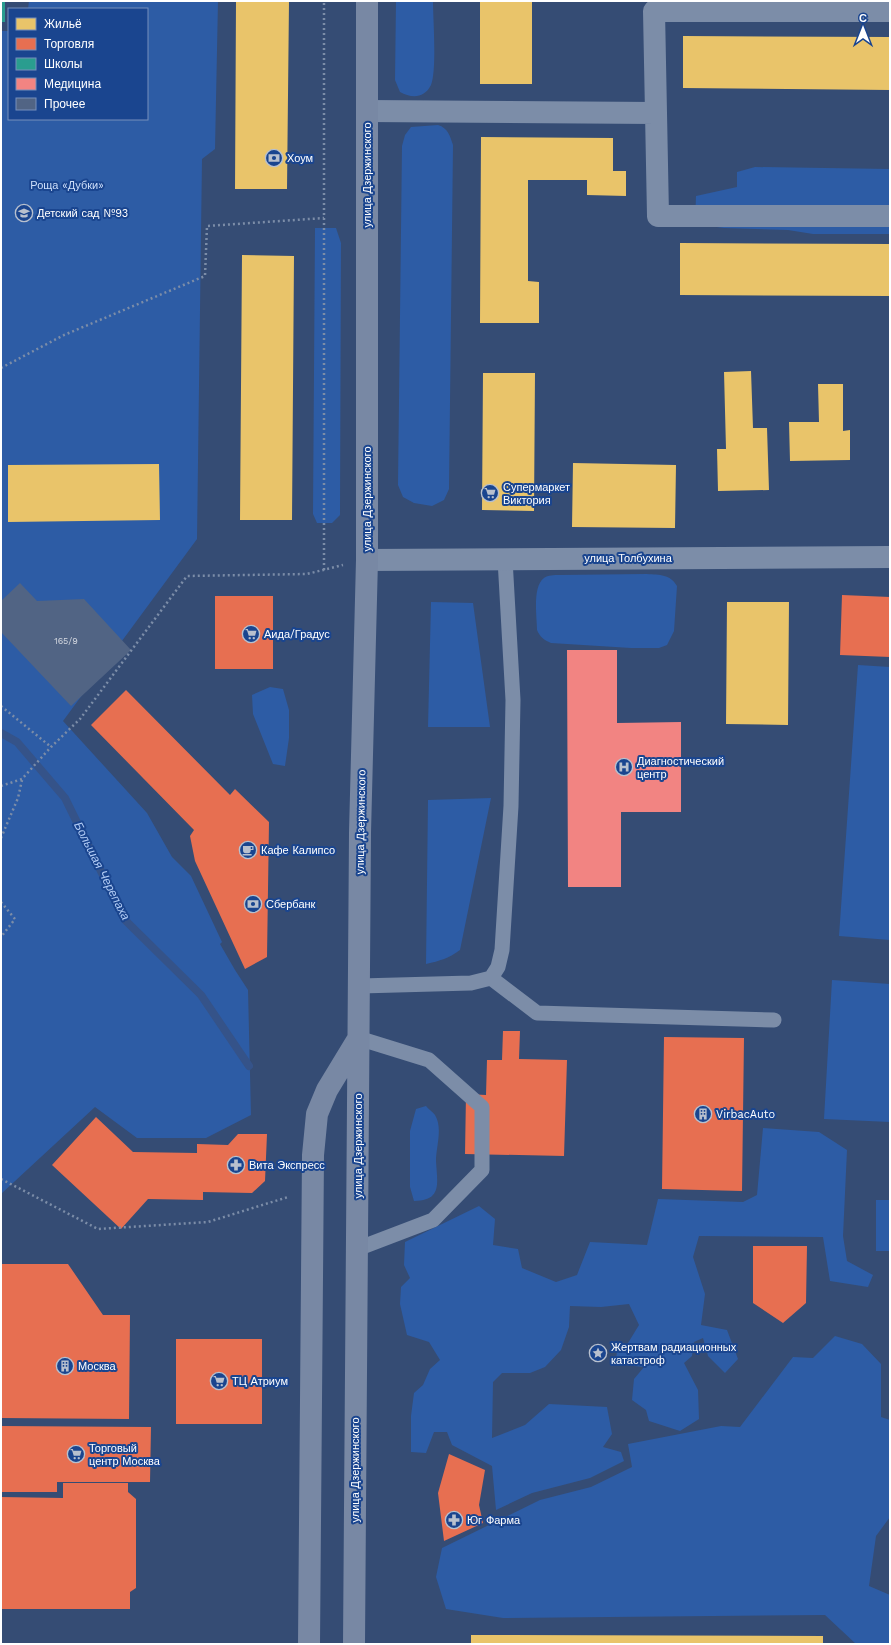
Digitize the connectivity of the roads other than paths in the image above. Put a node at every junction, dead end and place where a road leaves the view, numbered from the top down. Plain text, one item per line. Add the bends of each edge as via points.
1 (367, 1) edge
2 (890, 11) edge
3 (367, 111) junction
4 (656, 113) junction
5 (890, 216) edge
6 (890, 557) edge
7 (505, 559) junction
8 (367, 560) junction
9 (491, 978) junction
10 (360, 986) junction
11 (774, 1020) dead end
12 (358, 1038) junction
13 (357, 1249) junction
14 (309, 1644) edge
15 (354, 1644) edge

1 - 3 main road, улица Дзержинского
2 - 4 street via 654,11
3 - 4 street
3 - 8 main road, улица Дзержинского
4 - 5 street via 658,216
6 - 7 street, улица Толбухина
7 - 8 street, улица Толбухина
7 - 9 lane via 513,700 511,806 502,950 498,966
8 - 10 main road, улица Дзержинского via 360,833
9 - 10 lane via 471,983
9 - 11 lane via 537,1013
10 - 12 main road, улица Дзержинского
12 - 13 main road, улица Дзержинского
12 - 13 lane via 429,1060 482,1107 482,1170 433,1220
12 - 14 main road via 327,1090 317,1114 313,1155
13 - 15 main road, улица Дзержинского

